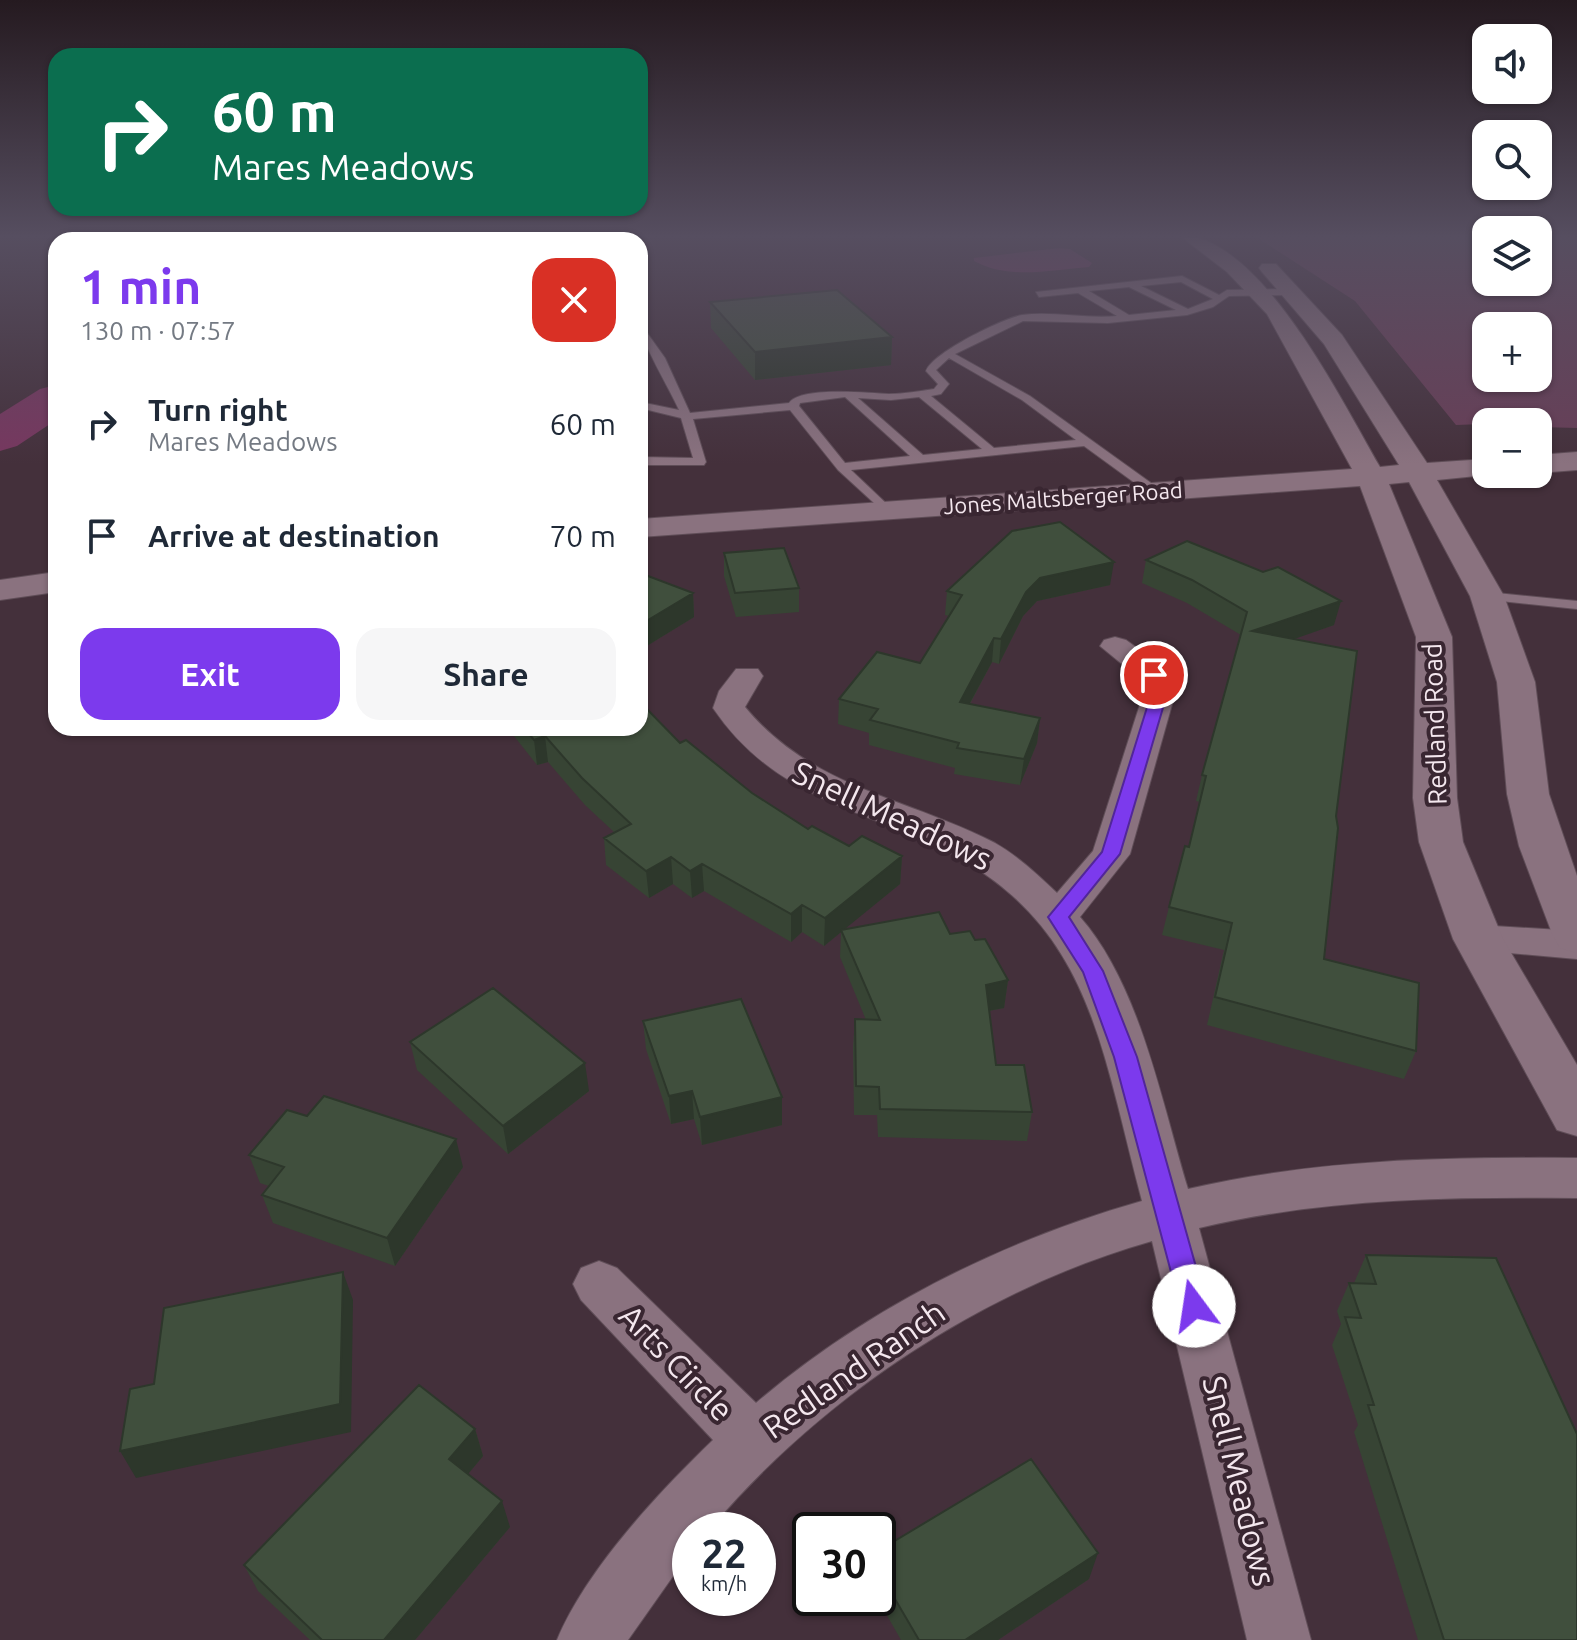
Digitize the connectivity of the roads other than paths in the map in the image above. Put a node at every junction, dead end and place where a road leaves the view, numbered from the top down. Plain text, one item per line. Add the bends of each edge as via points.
1 (1116, 312) edge
2 (1187, 312) edge
3 (1276, 312) edge
4 (1310, 312) edge
5 (1127, 318) junction
6 (648, 337) edge
7 (648, 346) edge
8 (654, 346) junction
9 (948, 354) junction
10 (847, 394) junction
11 (922, 394) junction
12 (793, 406) junction
13 (648, 407) edge
14 (689, 416) junction
15 (1086, 442) junction
16 (992, 452) junction
17 (920, 459) junction
18 (648, 461) edge
19 (1577, 461) edge
20 (1552, 463) edge
21 (842, 467) junction
22 (1472, 469) edge
23 (1418, 472) junction
24 (1371, 476) junction
25 (1154, 491) junction
26 (886, 510) junction
27 (648, 527) edge
28 (48, 583) edge
29 (0, 590) edge
30 (1487, 596) junction
31 (1577, 605) edge
32 (1115, 646) dead end
33 (747, 676) dead end
34 (1058, 917) junction
35 (1577, 936) edge
36 (1478, 939) junction
37 (1577, 945) edge
38 (1577, 1114) edge
39 (1577, 1178) edge
40 (1171, 1215) junction
41 (599, 1284) dead end
42 (754, 1441) junction
43 (589, 1640) edge
44 (1279, 1640) edge

1 - 5 lane
2 - 5 lane
3 - 24 main road, Redland Road
4 - 23 main road
5 - 9 lane via 1022,318
6 - 8 lane
7 - 8 lane
8 - 14 lane
9 - 11 lane via 931,371 944,388
9 - 15 lane via 1026,398
10 - 11 lane
10 - 12 lane via 802,397
10 - 17 lane
11 - 16 lane
12 - 14 lane
12 - 21 lane
13 - 14 lane
14 - 18 lane via 700,462
15 - 16 lane
15 - 25 lane
16 - 17 lane
17 - 21 lane
19 - 20 main road
21 - 26 lane
22 - 23 main road, Jones Maltsberger Road
23 - 24 main road, Jones Maltsberger Road
23 - 30 main road
24 - 25 main road, Jones Maltsberger Road
24 - 36 main road, Redland Road via 1434,637 1435,798 1441,842
25 - 26 main road, Jones Maltsberger Road
26 - 27 main road, Jones Maltsberger Road
28 - 29 main road
30 - 31 lane
30 - 35 main road via 1516,682 1528,794
32 - 34 street via 1154,675 1157,701 1111,854
33 - 34 street, Snell Meadows via 729,708 747,735 789,771 985,853
34 - 40 street, Snell Meadows via 1093,971 1125,1057
36 - 37 street
36 - 38 main road, Redland Road
39 - 40 street, Redland Ranch via 1371,1181 1260,1194
40 - 42 street, Redland Ranch via 1045,1256 951,1301 859,1358
40 - 44 street, Snell Meadows
41 - 42 street, Arts Circle
42 - 43 street, Redland Ranch via 665,1536

